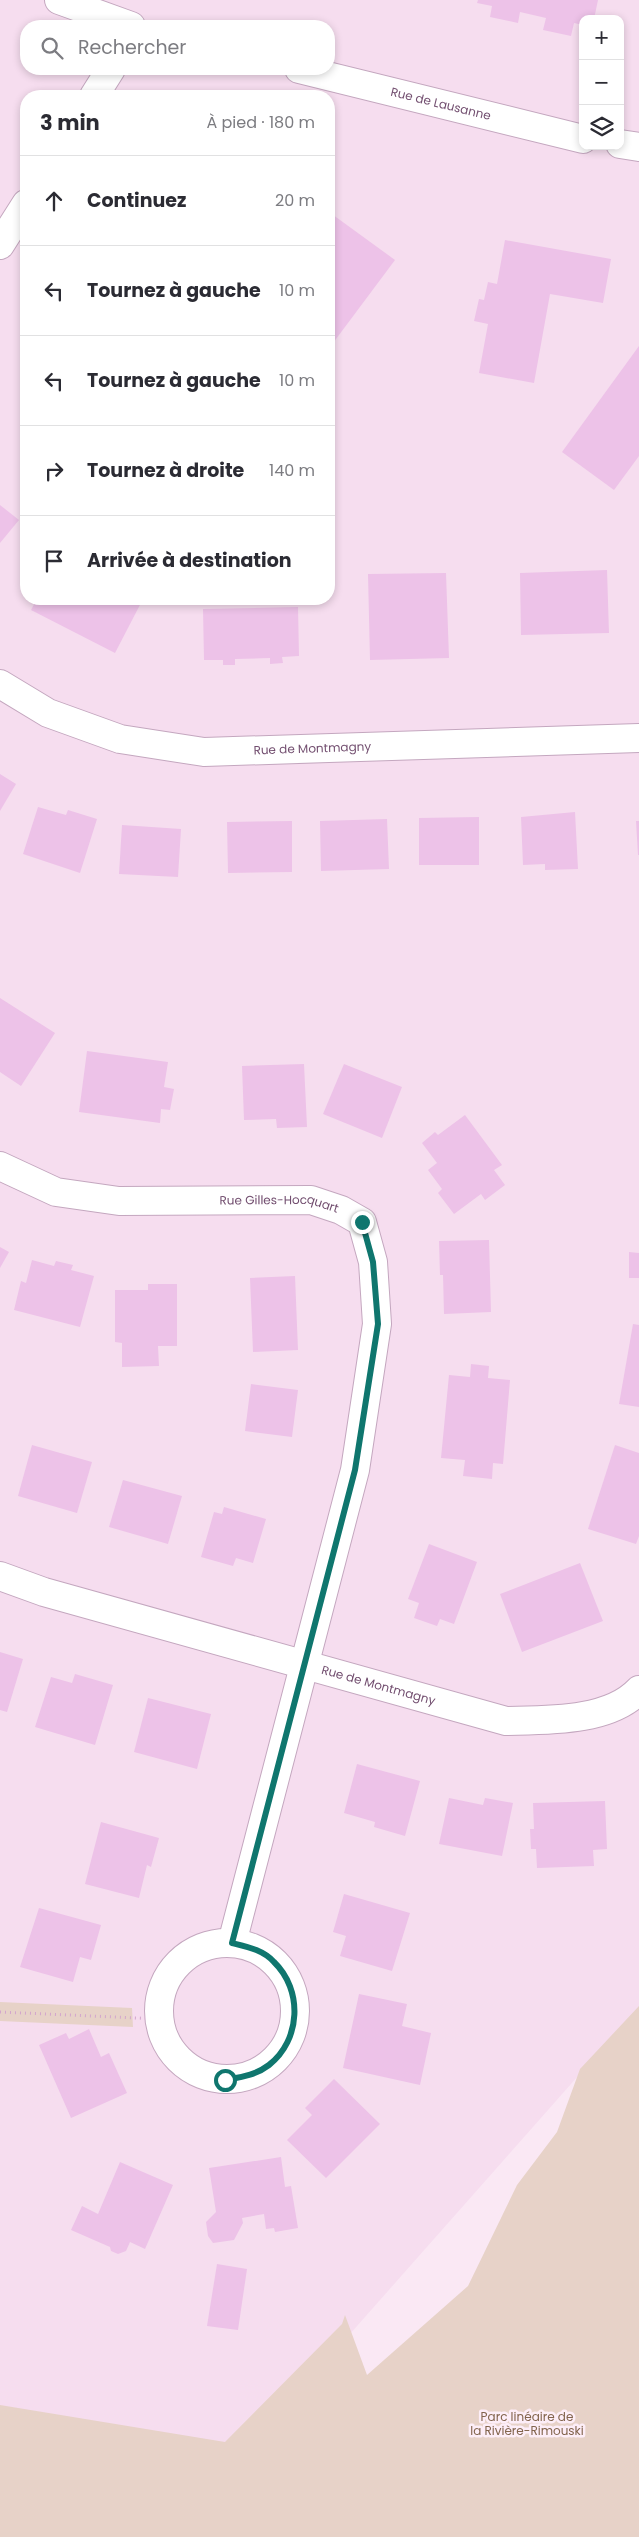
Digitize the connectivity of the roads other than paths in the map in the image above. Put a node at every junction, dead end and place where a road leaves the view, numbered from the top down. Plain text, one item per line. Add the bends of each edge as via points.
1 (59, 0) edge
2 (114, 20) edge
3 (107, 75) edge
4 (324, 75) edge
5 (98, 90) edge
6 (579, 138) edge
7 (624, 145) edge
8 (639, 147) edge
9 (20, 213) edge
10 (0, 245) edge
11 (0, 684) edge
12 (639, 738) edge
13 (0, 1166) edge
14 (0, 1576) edge
15 (305, 1665) junction
16 (639, 1690) edge
17 (232, 1943) junction

1 - 2 street
3 - 5 street
4 - 6 street, Rue de Lausanne
7 - 8 street
9 - 10 street
11 - 12 street, Rue de Montmagny via 48,713 120,738 204,752
13 - 15 street, Rue Gilles-Hocquart via 56,1192 119,1201 311,1200 341,1210 362,1222 373,1262 378,1324 355,1470
14 - 15 street, Rue de Montmagny via 44,1592
15 - 16 street, Rue de Montmagny via 506,1721 598,1714
15 - 17 street, Rue Gilles-Hocquart
17 - 17 street via 255,1949 274,1962 288,1981 295,2003 294,2026 284,2048 269,2065 249,2076 225,2080 203,2075 183,2063 168,2045 160,2019 160,2000 166,1981 177,1964 212,1944

